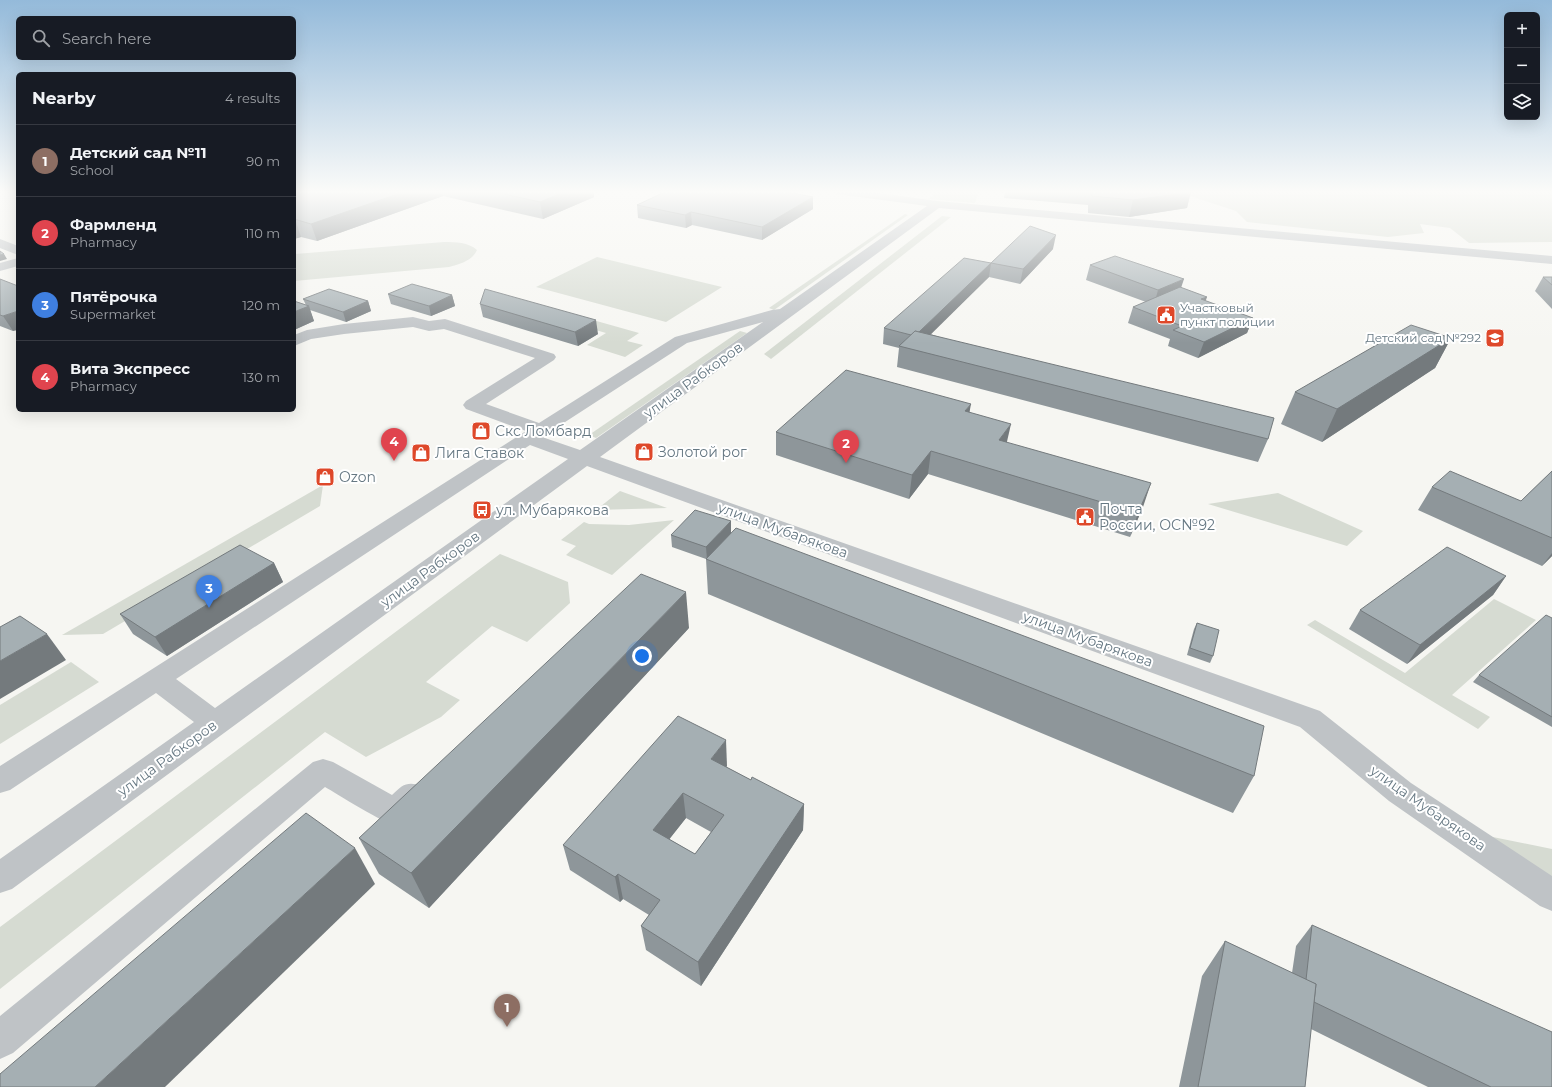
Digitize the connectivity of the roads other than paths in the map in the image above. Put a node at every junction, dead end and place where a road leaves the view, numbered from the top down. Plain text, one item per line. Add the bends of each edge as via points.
1 (885, 242) edge
2 (1351, 242) edge
3 (0, 243) edge
4 (16, 250) edge
5 (1552, 260) edge
6 (16, 263) edge
7 (0, 267) edge
8 (793, 308) junction
9 (296, 340) edge
10 (534, 434) junction
11 (583, 459) junction
12 (156, 679) junction
13 (216, 723) junction
14 (430, 778) edge
15 (0, 781) edge
16 (0, 878) edge
17 (1552, 895) edge
18 (0, 1040) edge

1 - 8 street, улица Рабкоров
2 - 5 street
3 - 4 street
6 - 7 street
8 - 10 street via 681,340
8 - 11 street, улица Рабкоров
9 - 10 street, улица Мубарякова via 307,335 413,322 429,326 445,324 548,357 472,405
10 - 11 street, улица Мубарякова
10 - 12 street
11 - 13 street, улица Рабкоров
11 - 17 street, улица Мубарякова via 1310,719 1400,792
12 - 13 street
12 - 15 street
13 - 16 street, улица Рабкоров
14 - 18 street via 395,812 323,771

